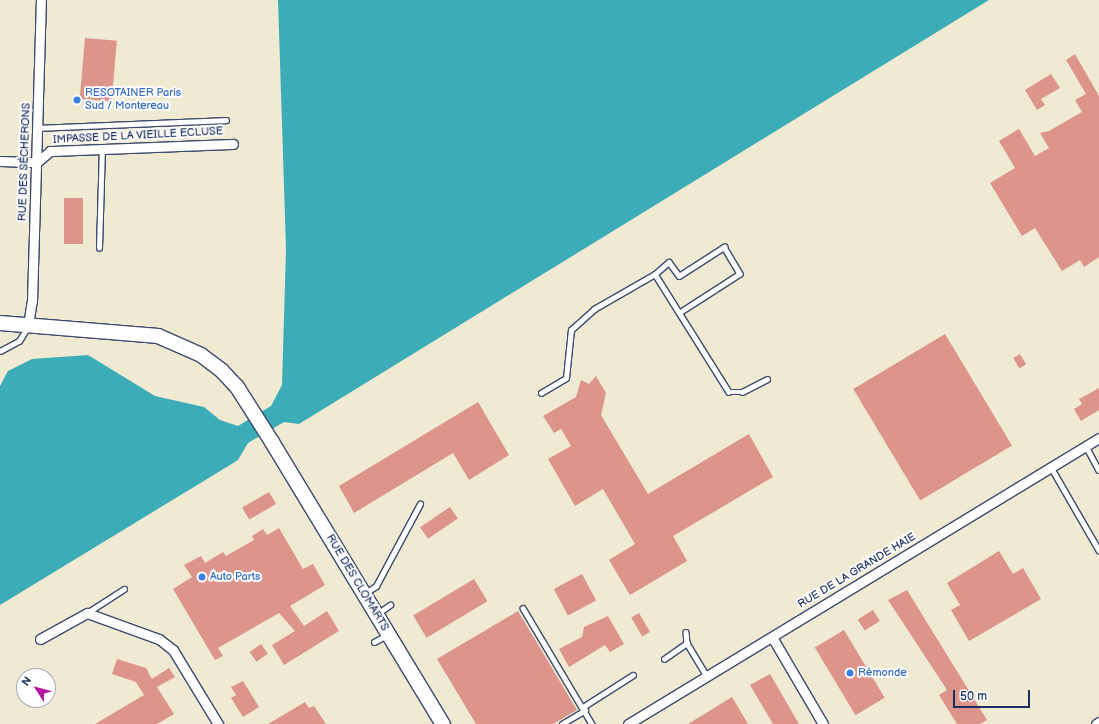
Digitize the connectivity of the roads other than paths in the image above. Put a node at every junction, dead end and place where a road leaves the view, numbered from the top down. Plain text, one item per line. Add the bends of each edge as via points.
1 (41, 0) edge
2 (226, 120) dead end
3 (38, 128) junction
4 (233, 144) dead end
5 (102, 149) junction
6 (0, 161) edge
7 (37, 162) junction
8 (99, 248) dead end
9 (655, 274) junction
10 (681, 312) junction
11 (0, 322) edge
12 (28, 325) junction
13 (0, 351) edge
14 (767, 379) dead end
15 (541, 393) dead end
16 (1099, 438) edge
17 (1086, 446) junction
18 (1051, 467) junction
19 (1099, 470) edge
20 (420, 504) dead end
21 (1099, 550) edge
22 (124, 589) dead end
23 (364, 594) junction
24 (390, 605) dead end
25 (523, 608) dead end
26 (87, 612) junction
27 (376, 614) junction
28 (686, 632) dead end
29 (388, 635) junction
30 (772, 637) junction
31 (40, 639) dead end
32 (374, 642) dead end
33 (687, 643) junction
34 (664, 658) dead end
35 (632, 675) dead end
36 (707, 676) junction
37 (584, 708) junction
38 (1099, 722) edge
39 (218, 724) edge
40 (443, 724) edge
41 (562, 724) edge
42 (592, 724) edge
43 (628, 724) edge
44 (823, 724) edge
45 (1096, 724) edge

1 - 3 street, RUE DES SÉCHERONS
2 - 3 lane
3 - 7 street, RUE DES SÉCHERONS
4 - 5 street, IMPASSE DE LA VIEILLE ECLUSE
5 - 7 street, IMPASSE DE LA VIEILLE ECLUSE via 50,151
5 - 8 lane
6 - 7 street
7 - 12 street, RUE DES SÉCHERONS
9 - 10 lane
9 - 10 lane via 669,262 679,276 724,247 740,274
9 - 15 lane via 594,309 571,330 566,378
10 - 14 lane via 729,392 742,392
11 - 12 main road, RUE DES CLOMARTS
12 - 13 lane via 19,341
12 - 23 main road, RUE DES CLOMARTS via 137,332 178,343 222,371 251,408
16 - 17 street, RUE DE LA GRANDE HAIE
17 - 18 street, RUE DE LA GRANDE HAIE
17 - 19 lane
18 - 21 lane
18 - 30 street, RUE DE LA GRANDE HAIE
20 - 23 lane via 376,586
22 - 26 lane
23 - 27 main road, RUE DES CLOMARTS
24 - 27 lane
25 - 37 lane
26 - 31 street
26 - 39 street via 159,639 173,650
27 - 29 main road, RUE DES CLOMARTS
28 - 33 lane
29 - 32 lane
29 - 40 main road, RUE DES CLOMARTS
30 - 36 street, RUE DE LA GRANDE HAIE
30 - 44 street
33 - 34 lane
33 - 36 lane
35 - 37 lane
36 - 43 street, RUE DE LA GRANDE HAIE
37 - 41 lane
37 - 42 lane
38 - 45 street

